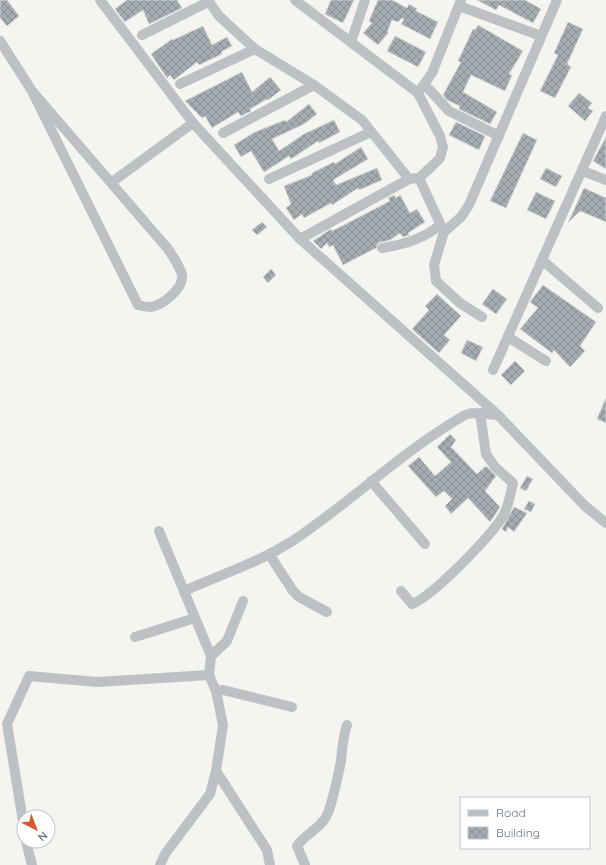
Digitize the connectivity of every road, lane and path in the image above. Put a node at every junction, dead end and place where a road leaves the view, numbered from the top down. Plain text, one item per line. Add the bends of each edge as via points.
1 (100, 0) edge
2 (294, 0) edge
3 (365, 0) edge
4 (556, 0) edge
5 (208, 1) edge
6 (460, 3) edge
7 (142, 35) dead end
8 (541, 36) junction
9 (0, 41) edge
10 (351, 42) junction
11 (254, 49) junction
12 (180, 84) dead end
13 (314, 85) junction
14 (425, 85) junction
15 (32, 91) junction
16 (418, 93) junction
17 (606, 116) edge
18 (193, 123) junction
19 (371, 132) junction
20 (223, 133) dead end
21 (499, 136) junction
22 (583, 171) junction
23 (414, 178) junction
24 (270, 179) dead end
25 (606, 180) edge
26 (112, 182) junction
27 (442, 228) junction
28 (300, 239) junction
29 (382, 248) dead end
30 (542, 260) junction
31 (598, 308) dead end
32 (482, 317) dead end
33 (508, 337) junction
34 (546, 361) dead end
35 (493, 370) dead end
36 (480, 413) junction
37 (498, 415) junction
38 (371, 481) junction
39 (606, 523) edge
40 (159, 531) dead end
41 (425, 544) dead end
42 (269, 554) junction
43 (184, 591) junction
44 (401, 591) dead end
45 (243, 601) dead end
46 (327, 612) dead end
47 (195, 618) junction
48 (135, 637) dead end
49 (211, 656) junction
50 (209, 675) junction
51 (216, 691) junction
52 (292, 707) dead end
53 (347, 725) dead end
54 (216, 771) junction
55 (21, 809) edge
56 (28, 849) edge
57 (32, 865) edge
58 (160, 865) edge
59 (270, 865) edge
60 (305, 865) edge

1 - 18 street
2 - 10 street
3 - 10 street
4 - 8 street
5 - 7 street
5 - 11 street via 219,16
6 - 8 street
6 - 14 street via 438,61
8 - 21 street
9 - 15 street
10 - 16 street
11 - 12 street
11 - 13 street
13 - 19 street via 354,113
13 - 20 street
14 - 16 street
14 - 21 street via 449,110
15 - 26 street
15 - 26 street via 138,305 152,306 175,293 181,284 180,269 168,249
16 - 23 street via 443,147 440,158
17 - 22 street
18 - 26 street
18 - 28 street
19 - 23 street
19 - 24 street
21 - 27 street via 469,205 461,216
22 - 25 street
22 - 30 street
23 - 27 street
23 - 28 street
27 - 29 street via 396,246
27 - 32 street via 434,265 436,281 460,303
28 - 37 street
30 - 31 street
30 - 33 street
33 - 34 street
33 - 35 street
36 - 37 street
36 - 38 street via 465,414
36 - 44 street via 486,454 494,467 513,483 506,509 498,523 432,591 412,604
37 - 39 street via 585,506
38 - 41 street
38 - 42 street via 294,539
40 - 43 street
42 - 43 street
42 - 46 street via 293,591
43 - 47 street
45 - 49 street via 227,641
47 - 48 street
47 - 49 street
49 - 50 street
50 - 51 street
50 - 55 street via 97,682 29,676 7,724
51 - 52 street via 223,690
51 - 54 street via 223,725
53 - 60 street via 343,736 341,762 328,812 322,824 305,836 297,846
54 - 58 street via 210,794 165,854
54 - 59 street via 267,850
56 - 57 street

